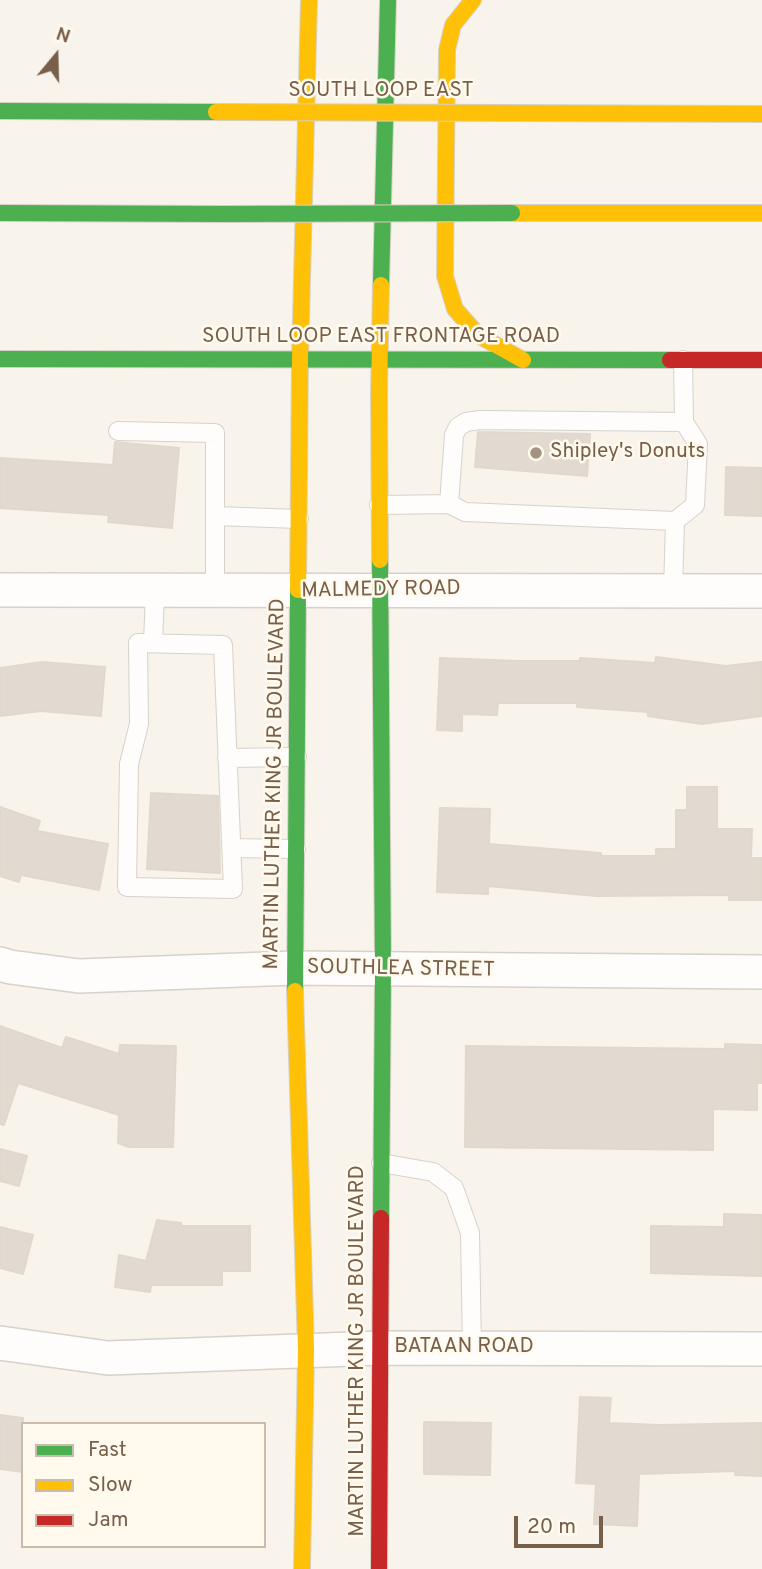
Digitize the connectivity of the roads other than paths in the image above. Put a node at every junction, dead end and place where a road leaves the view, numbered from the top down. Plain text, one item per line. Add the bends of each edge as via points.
1 (309, 0) edge
2 (388, 0) edge
3 (472, 0) edge
4 (0, 111) edge
5 (762, 114) edge
6 (0, 213) edge
7 (762, 213) edge
8 (0, 359) edge
9 (300, 359) junction
10 (379, 360) junction
11 (523, 360) junction
12 (683, 360) junction
13 (762, 360) edge
14 (684, 422) junction
15 (118, 431) dead end
16 (379, 505) junction
17 (449, 505) junction
18 (215, 516) junction
19 (299, 519) junction
20 (675, 521) junction
21 (0, 590) edge
22 (379, 590) junction
23 (155, 591) junction
24 (673, 591) junction
25 (762, 591) edge
26 (215, 592) junction
27 (299, 592) junction
28 (153, 643) junction
29 (297, 757) junction
30 (228, 758) junction
31 (231, 848) junction
32 (296, 849) junction
33 (0, 964) edge
34 (295, 968) junction
35 (383, 970) junction
36 (762, 972) edge
37 (381, 1163) junction
38 (0, 1343) edge
39 (380, 1348) junction
40 (472, 1348) junction
41 (762, 1349) edge
42 (306, 1350) junction
43 (302, 1569) edge
44 (379, 1569) edge

1 - 9 main road, MARTIN LUTHER KING JR BOULEVARD
2 - 10 main road, MARTIN LUTHER KING JR BOULEVARD
3 - 11 main road via 453,25 447,50 445,276 455,309 478,335
4 - 5 main road, SOUTH LOOP EAST, bridge
6 - 7 main road, bridge
8 - 9 main road, SOUTH LOOP EAST FRONTAGE ROAD
9 - 10 main road, SOUTH LOOP EAST FRONTAGE ROAD
9 - 19 main road, MARTIN LUTHER KING JR BOULEVARD
10 - 11 main road, SOUTH LOOP EAST FRONTAGE ROAD
10 - 16 main road, MARTIN LUTHER KING JR BOULEVARD
11 - 12 main road, SOUTH LOOP EAST FRONTAGE ROAD
12 - 13 main road, SOUTH LOOP EAST FRONTAGE ROAD
12 - 14 lane
14 - 17 lane via 466,422 454,435
14 - 20 lane via 698,444 695,505
15 - 18 lane via 215,433
16 - 17 lane
16 - 22 main road, MARTIN LUTHER KING JR BOULEVARD
17 - 20 lane via 465,512
18 - 19 lane
18 - 26 lane
19 - 27 main road, MARTIN LUTHER KING JR BOULEVARD
20 - 24 lane
21 - 23 street, MALMEDY ROAD
22 - 24 street, MALMEDY ROAD
22 - 27 street, MALMEDY ROAD
22 - 35 main road, MARTIN LUTHER KING JR BOULEVARD
23 - 26 street, MALMEDY ROAD
23 - 28 lane
24 - 25 street, MALMEDY ROAD
26 - 27 street, MALMEDY ROAD
27 - 29 main road, MARTIN LUTHER KING JR BOULEVARD
28 - 30 lane via 223,645
28 - 31 lane via 138,643 139,724 129,764 127,887 233,889
29 - 30 lane
29 - 32 main road, MARTIN LUTHER KING JR BOULEVARD
30 - 31 lane
31 - 32 lane
32 - 34 main road, MARTIN LUTHER KING JR BOULEVARD
33 - 34 street, SOUTHLEA STREET via 79,975
34 - 35 street, SOUTHLEA STREET
34 - 42 main road, MARTIN LUTHER KING JR BOULEVARD
35 - 36 street, SOUTHLEA STREET
35 - 37 main road, MARTIN LUTHER KING JR BOULEVARD
37 - 39 main road, MARTIN LUTHER KING JR BOULEVARD
37 - 40 lane via 433,1172 454,1188 470,1233
38 - 42 street, BATAAN ROAD via 108,1359
39 - 40 street, BATAAN ROAD
39 - 42 street, BATAAN ROAD
39 - 44 main road, MARTIN LUTHER KING JR BOULEVARD
40 - 41 street, BATAAN ROAD
42 - 43 main road, MARTIN LUTHER KING JR BOULEVARD

